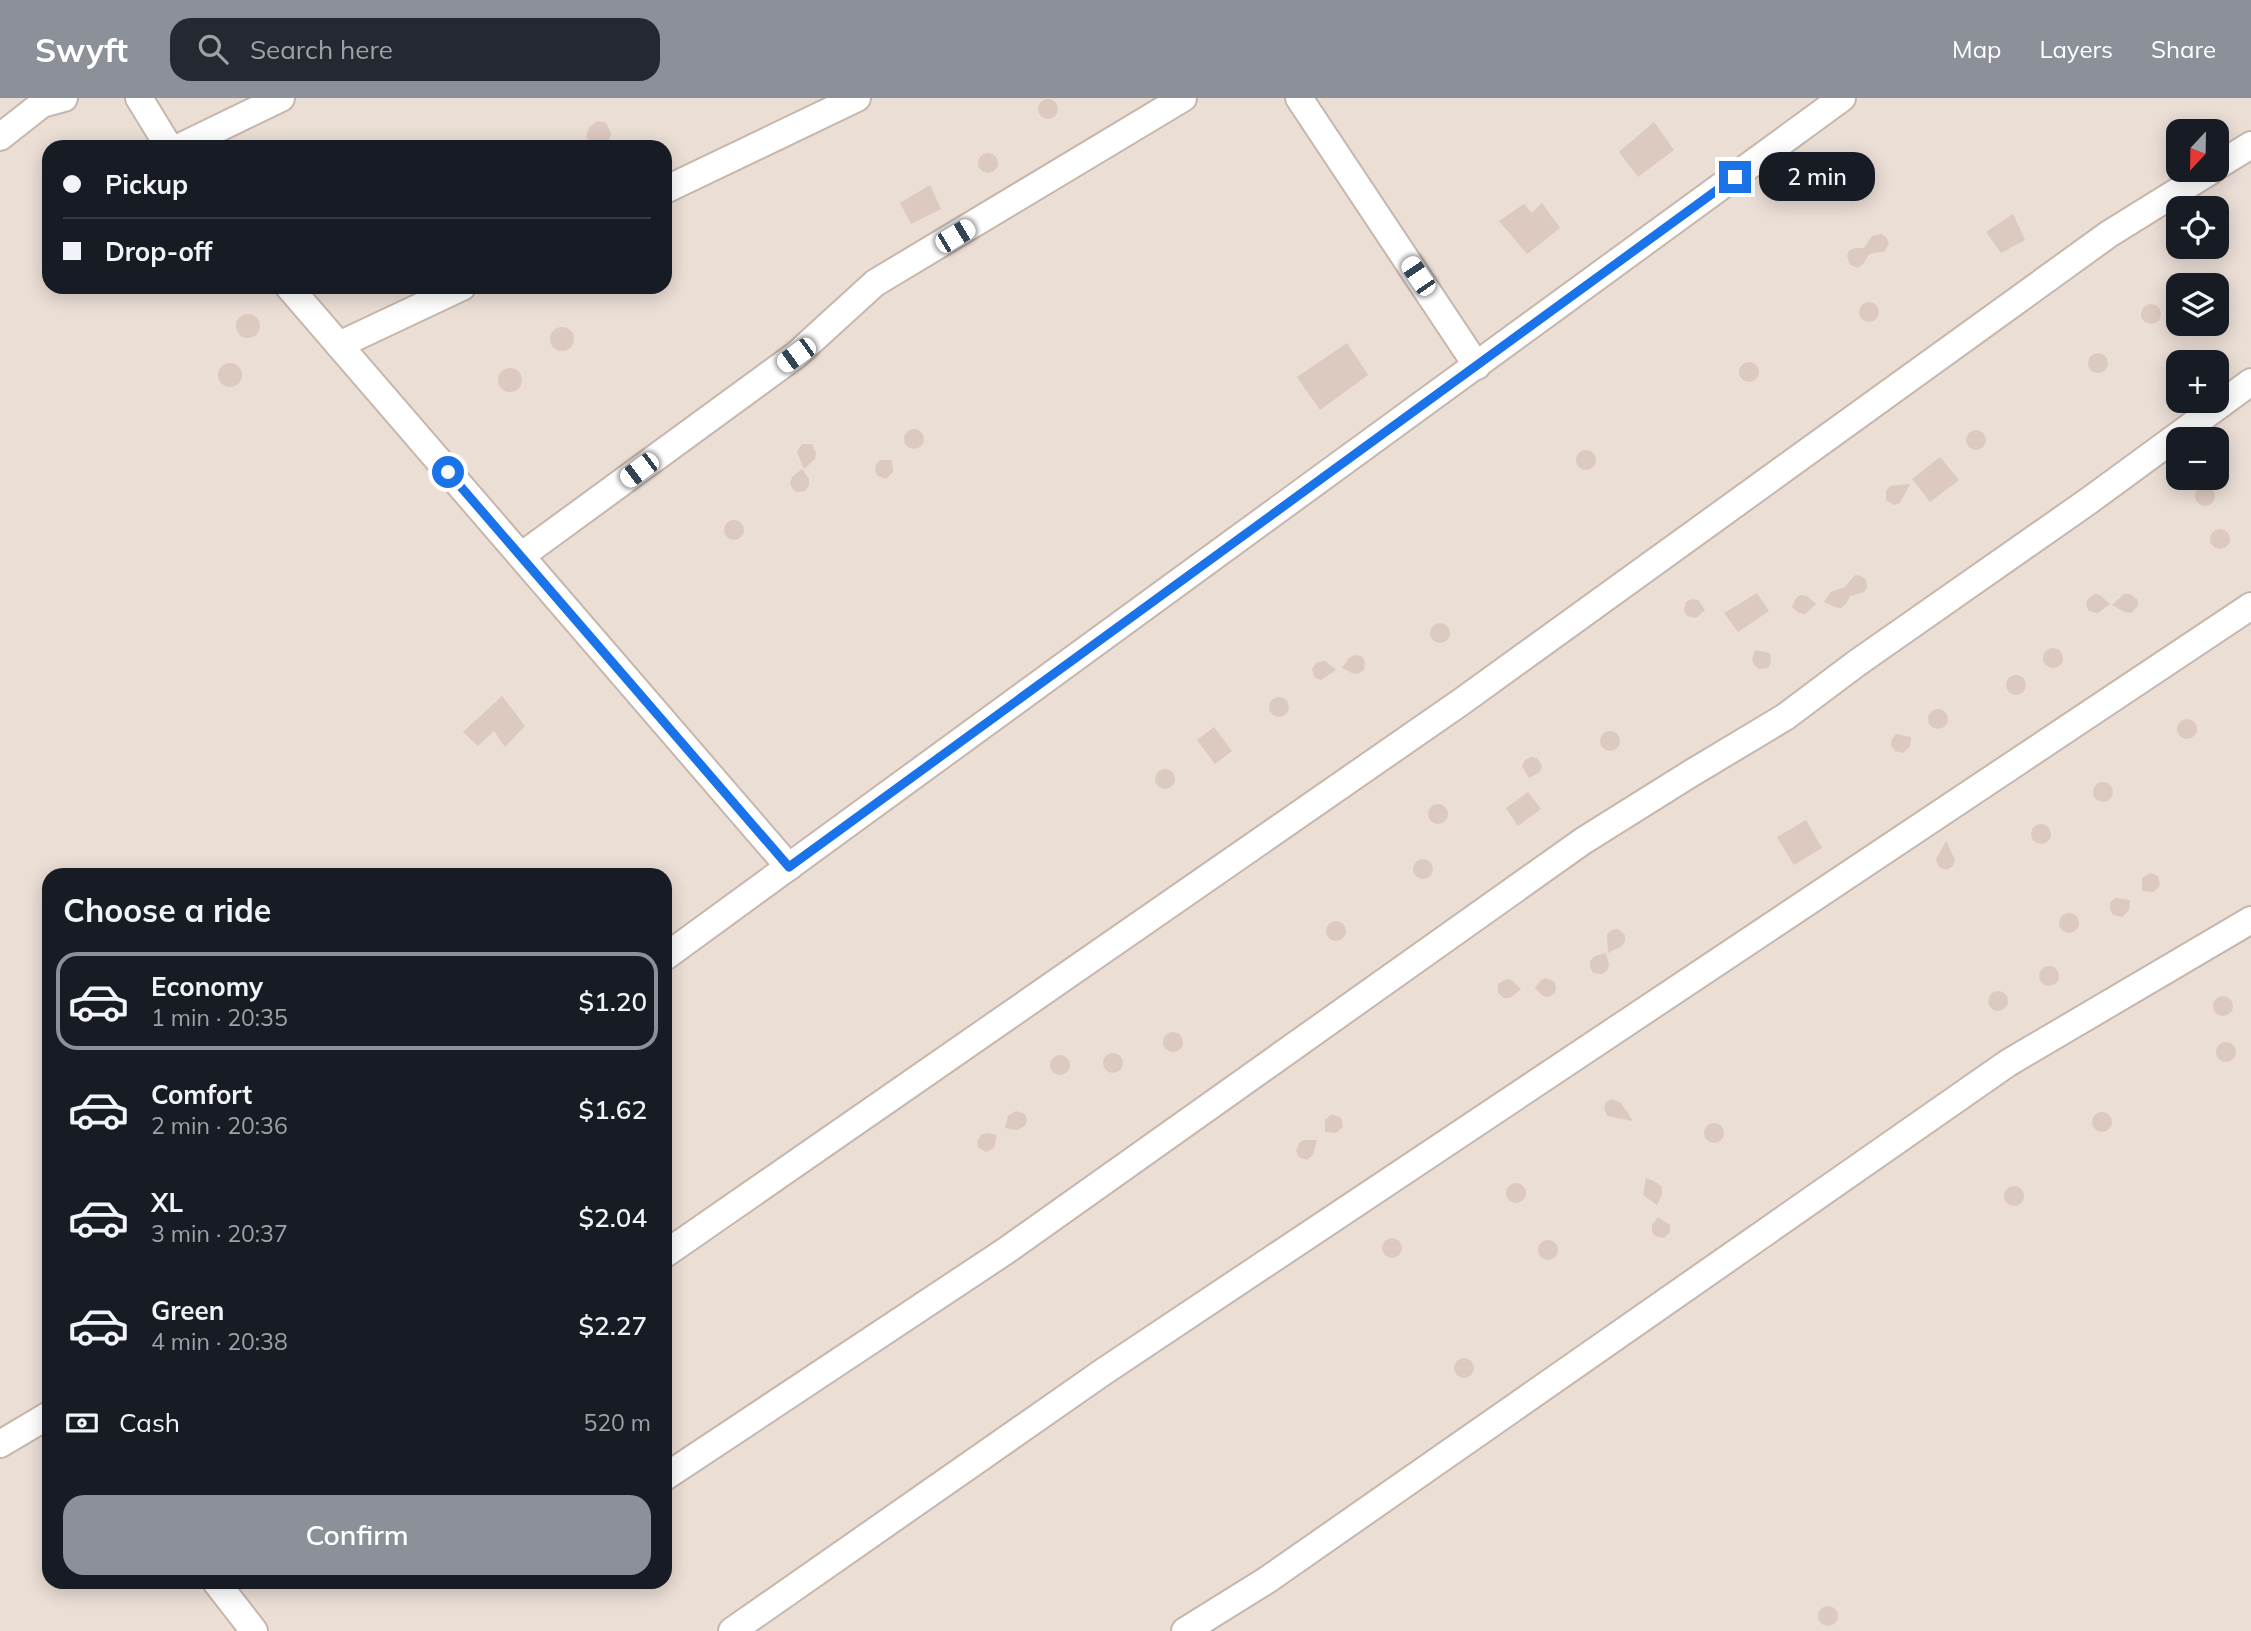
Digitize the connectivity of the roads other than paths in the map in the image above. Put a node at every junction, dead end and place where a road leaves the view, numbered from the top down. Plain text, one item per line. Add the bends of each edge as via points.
1 (64, 98) edge
2 (139, 98) edge
3 (281, 98) edge
4 (857, 98) edge
5 (1183, 98) edge
6 (1299, 98) edge
7 (1842, 98) edge
8 (0, 137) edge
9 (165, 140) edge
10 (194, 140) edge
11 (2251, 145) edge
12 (2230, 158) edge
13 (2193, 182) edge
14 (672, 187) edge
15 (295, 294) edge
16 (447, 294) edge
17 (339, 345) junction
18 (1477, 366) junction
19 (2251, 382) edge
20 (521, 556) junction
21 (2251, 606) edge
22 (789, 867) junction
23 (2251, 920) edge
24 (672, 952) edge
25 (672, 1249) edge
26 (42, 1419) edge
27 (0, 1444) edge
28 (672, 1472) edge
29 (221, 1589) edge
30 (254, 1631) edge
31 (732, 1631) edge
32 (1185, 1631) edge

1 - 8 street via 42,103
2 - 9 street
3 - 10 street
4 - 14 street
5 - 20 street via 875,284 796,355
6 - 18 street
7 - 18 street
11 - 12 street
13 - 25 street via 2109,234 1461,702
15 - 17 street
16 - 17 street
17 - 20 street
18 - 22 street
19 - 28 street via 1786,718 1583,841 1007,1250
20 - 22 street
21 - 31 street via 1103,1372
22 - 24 street
23 - 32 street via 2008,1063 1267,1580
26 - 27 street
29 - 30 street

